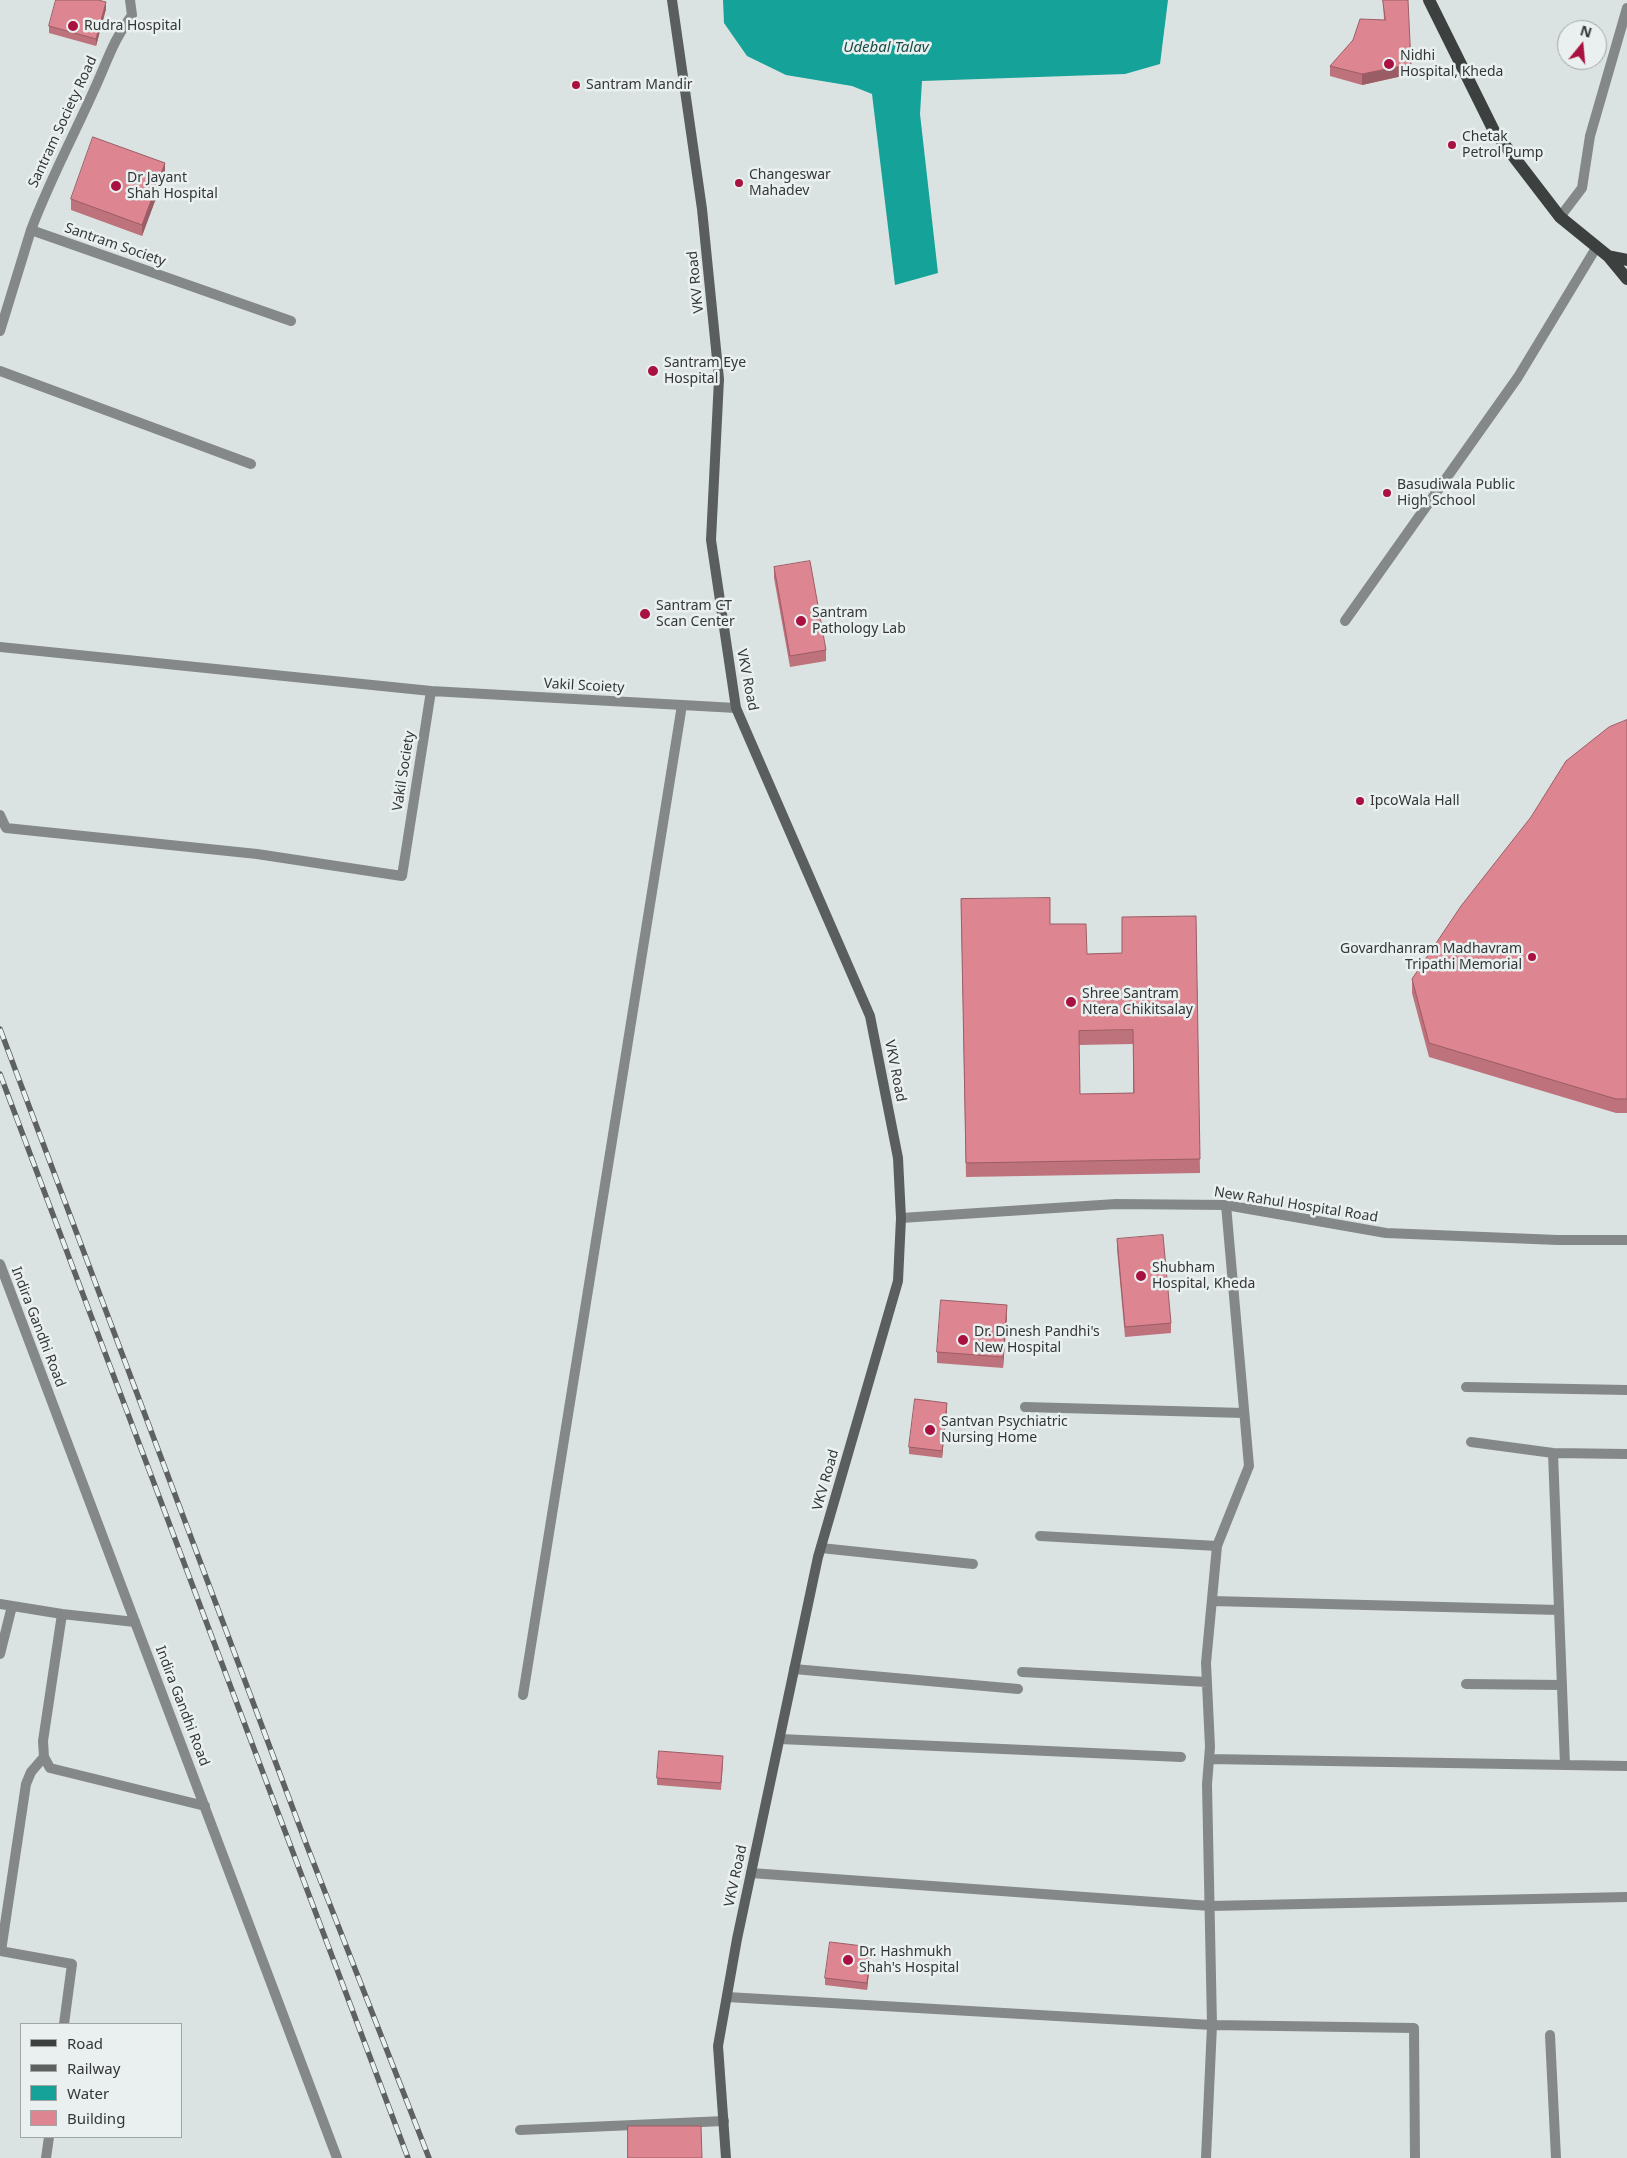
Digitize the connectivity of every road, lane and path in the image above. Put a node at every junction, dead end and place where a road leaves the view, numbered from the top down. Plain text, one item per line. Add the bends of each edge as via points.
1 (130, 0) edge
2 (672, 0) edge
3 (1429, 0) edge
4 (1627, 8) edge
5 (1560, 217) junction
6 (31, 230) junction
7 (1596, 248) junction
8 (1608, 256) junction
9 (1627, 260) edge
10 (1627, 279) edge
11 (291, 321) dead end
12 (0, 331) edge
13 (0, 371) edge
14 (251, 464) dead end
15 (1345, 621) dead end
16 (0, 647) edge
17 (431, 691) junction
18 (682, 705) junction
19 (736, 708) junction
20 (0, 815) edge
21 (1226, 1205) junction
22 (901, 1218) junction
23 (1627, 1240) edge
24 (0, 1264) edge
25 (1466, 1387) dead end
26 (1627, 1390) edge
27 (1025, 1407) dead end
28 (1244, 1413) junction
29 (1471, 1442) dead end
30 (1553, 1452) junction
31 (1627, 1454) edge
32 (1040, 1536) dead end
33 (1217, 1546) junction
34 (821, 1548) junction
35 (973, 1564) dead end
36 (1212, 1600) junction
37 (0, 1604) edge
38 (12, 1606) junction
39 (1559, 1610) junction
40 (62, 1614) junction
41 (136, 1622) junction
42 (0, 1654) edge
43 (794, 1669) junction
44 (1022, 1672) dead end
45 (1207, 1682) junction
46 (1466, 1684) dead end
47 (1562, 1685) junction
48 (1018, 1689) dead end
49 (523, 1695) dead end
50 (780, 1739) junction
51 (44, 1757) junction
52 (1181, 1757) dead end
53 (1209, 1759) junction
54 (1565, 1765) junction
55 (1627, 1766) edge
56 (205, 1806) junction
57 (751, 1872) junction
58 (1627, 1897) edge
59 (1210, 1906) junction
60 (0, 1951) edge
61 (727, 1997) junction
62 (64, 2023) edge
63 (1212, 2025) junction
64 (1550, 2035) dead end
65 (724, 2121) junction
66 (520, 2130) dead end
67 (49, 2138) edge
68 (46, 2158) edge
69 (337, 2158) edge
70 (726, 2158) edge
71 (1206, 2158) edge
72 (1415, 2158) edge
73 (1556, 2158) edge

1 - 6 street, Santram Society Road via 132,15 118,33
2 - 19 main road, VKV Road via 702,209 720,379 711,540
3 - 5 main road via 1494,131
4 - 5 street via 1590,136 1582,188
5 - 7 main road
6 - 11 street, Santram Society
6 - 12 street
7 - 8 main road
7 - 15 street via 1518,377
8 - 9 main road
8 - 10 main road
13 - 14 street
16 - 17 street
17 - 18 street, Vakil Scoiety
17 - 20 street, Vakil Society via 402,876 257,854 6,828
18 - 19 street, Vakil Scoiety
18 - 49 street
19 - 22 main road, VKV Road via 870,1016 898,1158
21 - 22 street, New Rahul Hospital Road via 1116,1204
21 - 23 street, New Rahul Hospital Road via 1386,1233
21 - 28 street
22 - 34 main road, VKV Road via 898,1281
24 - 41 street, Indira Gandhi Road
25 - 26 street
27 - 28 street
28 - 33 street via 1249,1466
29 - 30 street
30 - 31 street
30 - 39 street
32 - 33 street
33 - 36 street
34 - 35 street
34 - 43 main road, VKV Road
36 - 39 street
36 - 45 street
37 - 38 street
38 - 40 street
38 - 42 street
39 - 47 street
40 - 41 street
40 - 51 street via 43,1741
41 - 56 street, Indira Gandhi Road
43 - 48 street
43 - 50 main road, VKV Road
44 - 45 street
45 - 53 street
46 - 47 street
47 - 54 street
50 - 52 street
50 - 57 main road, VKV Road
51 - 56 street via 50,1768
51 - 60 street via 26,1784
53 - 54 street
53 - 59 street
54 - 55 street
56 - 69 street, Indira Gandhi Road
57 - 59 street
57 - 61 main road, VKV Road
58 - 59 street
59 - 63 street
60 - 62 street via 72,1964
61 - 63 street
61 - 65 main road, VKV Road via 718,2046
63 - 71 street
63 - 72 street via 1414,2028
64 - 73 street
65 - 66 street
65 - 70 main road, VKV Road
67 - 68 street

